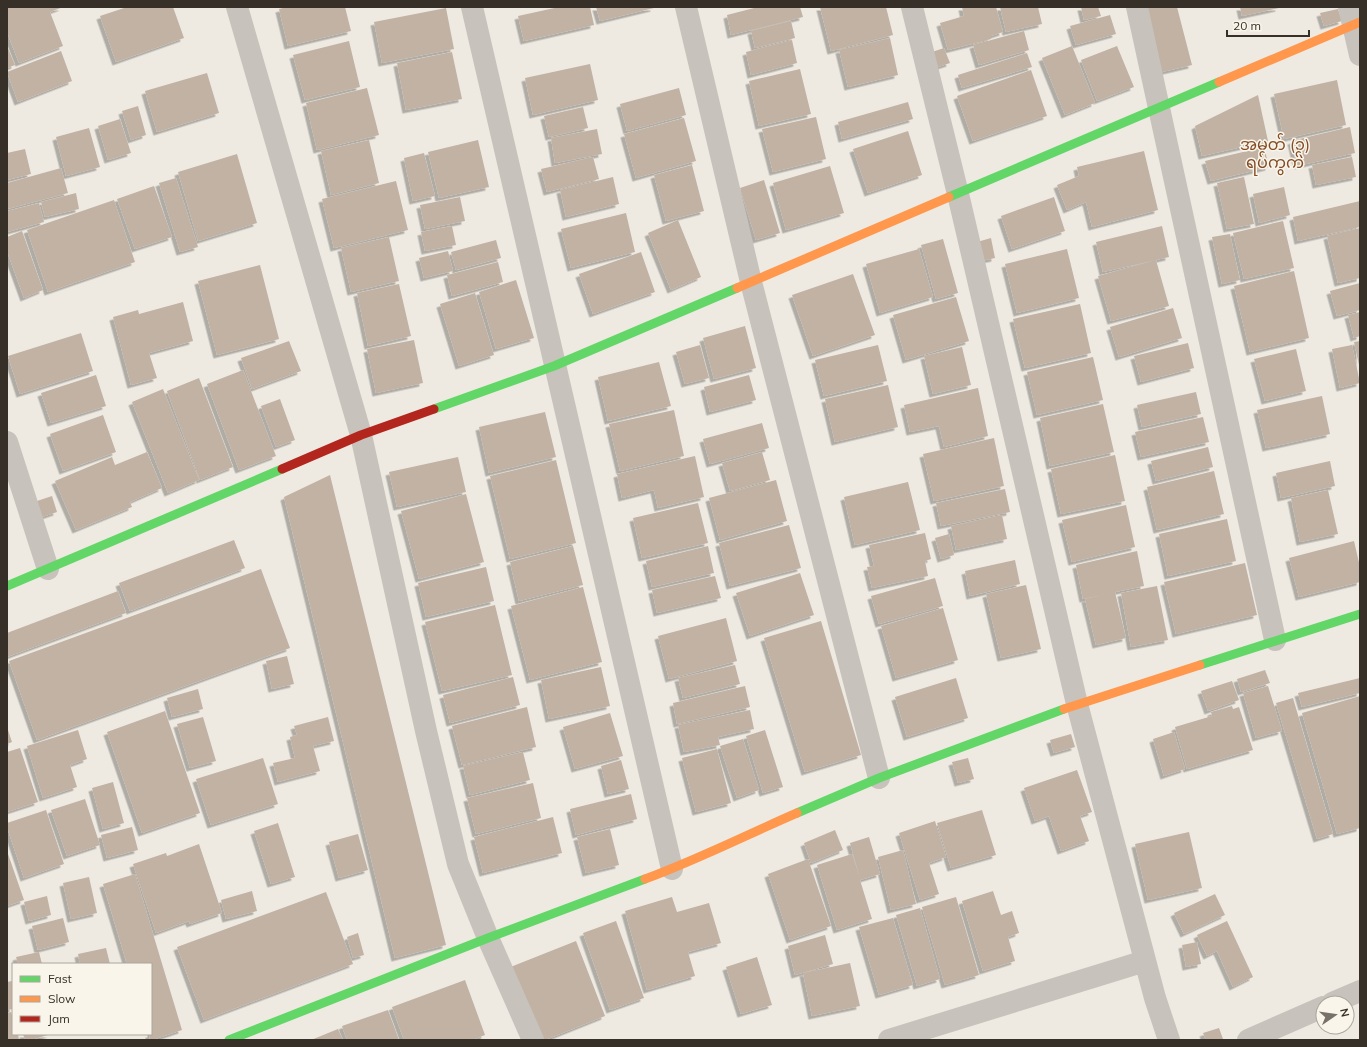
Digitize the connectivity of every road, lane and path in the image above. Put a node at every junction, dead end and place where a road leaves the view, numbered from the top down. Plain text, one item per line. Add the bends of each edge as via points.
1 (237, 7) edge
2 (472, 7) edge
3 (686, 7) edge
4 (912, 7) edge
5 (1137, 7) edge
6 (1354, 18) edge
7 (1360, 55) edge
8 (1159, 108) junction
9 (958, 194) junction
10 (751, 282) junction
11 (554, 366) junction
12 (361, 435) junction
13 (7, 442) edge
14 (48, 568) junction
15 (7, 586) edge
16 (1360, 614) edge
17 (1274, 640) junction
18 (1077, 704) junction
19 (879, 778) junction
20 (672, 869) junction
21 (488, 938) junction
22 (1145, 961) junction
23 (1360, 991) edge
24 (1351, 995) edge
25 (1315, 1011) edge
26 (229, 1040) edge
27 (533, 1040) edge
28 (889, 1040) edge
29 (1169, 1040) edge
30 (1248, 1040) edge

1 - 12 street
2 - 11 street
3 - 10 street
4 - 9 street
5 - 8 street
6 - 7 street
6 - 8 street
8 - 9 street
8 - 17 street
9 - 10 street
9 - 18 street
10 - 11 street
10 - 19 street
11 - 12 street
11 - 20 street
12 - 14 street
12 - 21 street via 458,864
13 - 14 street
14 - 15 street
16 - 17 street
17 - 18 street
18 - 19 street
18 - 22 street
19 - 20 street
20 - 21 street
21 - 26 street
21 - 27 street
22 - 28 street
22 - 29 street
23 - 24 street
25 - 30 street

